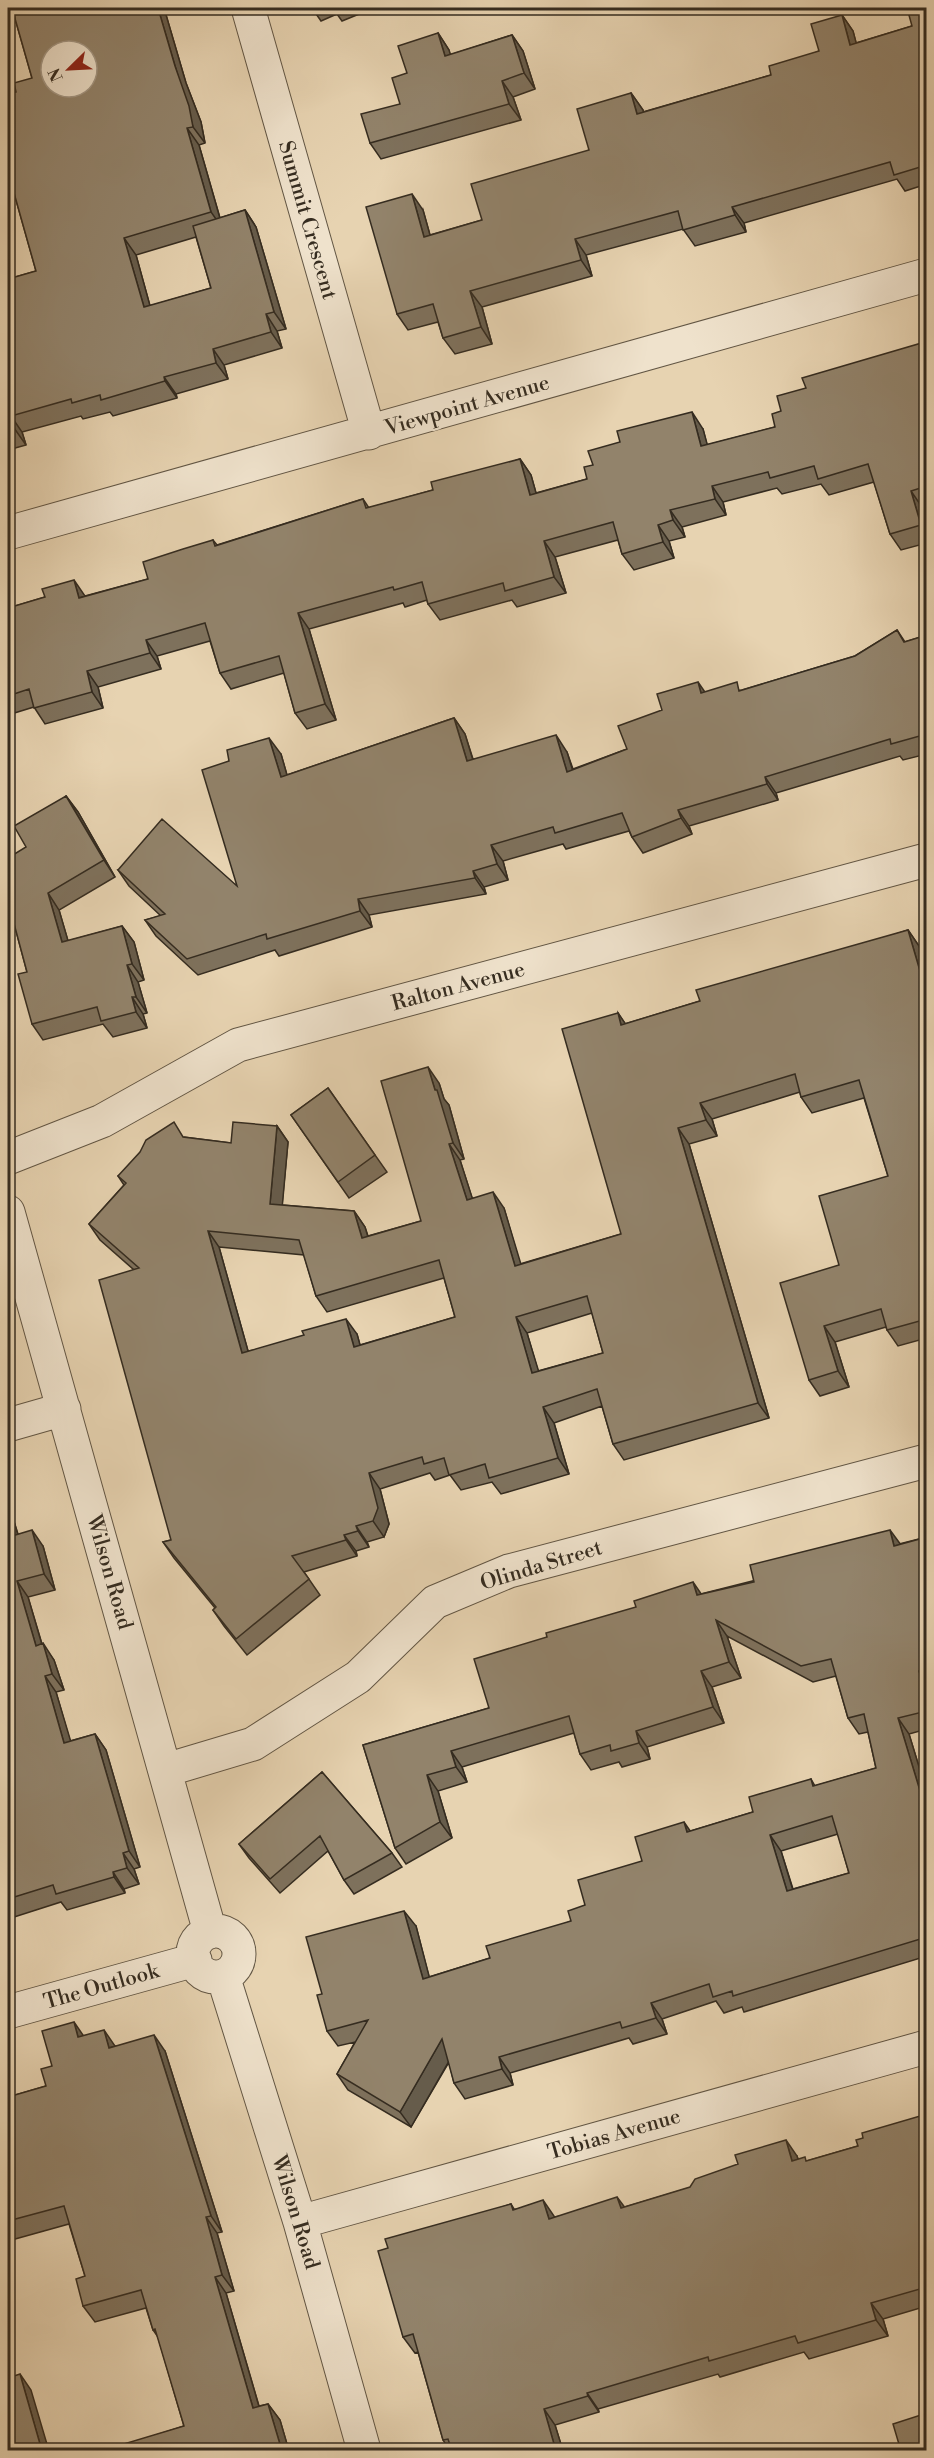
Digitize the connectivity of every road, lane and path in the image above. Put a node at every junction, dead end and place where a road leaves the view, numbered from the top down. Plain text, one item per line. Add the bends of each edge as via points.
1 (248, 8) edge
2 (927, 275) edge
3 (369, 433) junction
4 (8, 533) edge
5 (927, 860) edge
6 (8, 1158) edge
7 (8, 1212) edge
8 (64, 1409) junction
9 (8, 1425) edge
10 (927, 1461) edge
11 (166, 1770) junction
12 (210, 1932) junction
13 (195, 1960) junction
14 (223, 1976) junction
15 (8, 2012) edge
16 (927, 2047) edge
17 (300, 2222) junction
18 (364, 2451) edge

1 - 3 street, Summit Crescent
2 - 3 street, Viewpoint Avenue
3 - 4 street, Viewpoint Avenue
5 - 6 street, Ralton Avenue via 238,1045 102,1122
7 - 8 street, Wilson Road
8 - 9 street
8 - 11 street, Wilson Road
10 - 11 street, Olinda Street via 509,1571 435,1602 358,1677 254,1744
11 - 12 street, Wilson Road
12 - 13 street via 197,1941
12 - 14 street via 224,1932 237,1944 238,1962
13 - 14 street via 207,1975
13 - 15 street, The Outlook
14 - 17 street, Wilson Road
16 - 17 street, Tobias Avenue
17 - 18 street, Wilson Road

